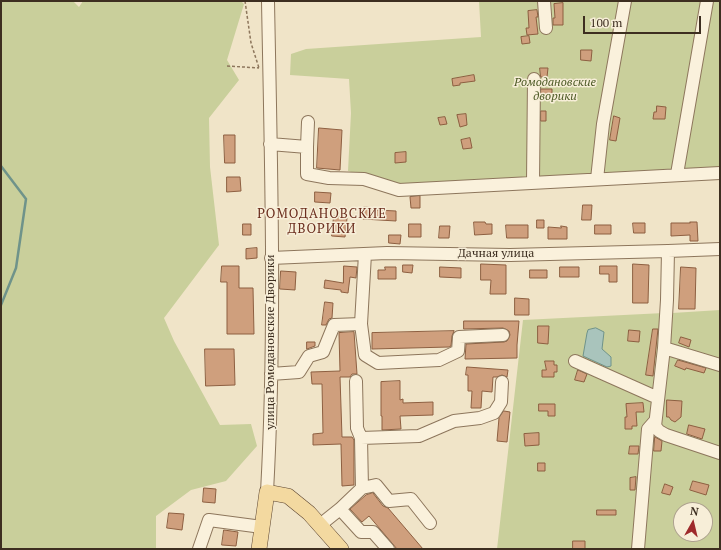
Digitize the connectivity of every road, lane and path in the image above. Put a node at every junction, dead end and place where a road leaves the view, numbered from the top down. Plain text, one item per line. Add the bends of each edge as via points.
1 (244, 1) edge
2 (268, 1) edge
3 (544, 1) edge
4 (625, 1) edge
5 (707, 1) edge
6 (546, 28) dead end
7 (227, 66) dead end
8 (264, 68) junction
9 (534, 79) dead end
10 (308, 122) dead end
11 (270, 144) junction
12 (307, 147) junction
13 (720, 173) edge
14 (677, 174) junction
15 (597, 179) junction
16 (533, 182) junction
17 (720, 249) edge
18 (668, 251) junction
19 (365, 254) junction
20 (271, 258) junction
21 (362, 324) junction
22 (503, 335) dead end
23 (664, 348) junction
24 (575, 361) dead end
25 (720, 365) edge
26 (271, 374) junction
27 (356, 381) dead end
28 (502, 382) dead end
29 (658, 398) junction
30 (655, 421) junction
31 (361, 438) junction
32 (720, 453) edge
33 (362, 488) junction
34 (267, 492) junction
35 (340, 509) junction
36 (430, 523) dead end
37 (320, 525) junction
38 (262, 527) junction
39 (199, 549) edge
40 (259, 549) edge
41 (341, 549) edge
42 (388, 549) edge
43 (638, 549) edge

1 - 8 path via 251,43
2 - 8 street, улица Ромодановские Дворики
3 - 6 street
4 - 15 street via 603,124
5 - 14 street
7 - 8 path
8 - 11 street, улица Ромодановские Дворики
9 - 16 street
10 - 12 street
11 - 12 street
11 - 20 street, улица Ромодановские Дворики
12 - 16 street via 306,174 329,178 364,179 399,190
13 - 14 street
14 - 15 street
15 - 16 street
17 - 18 street, Дачная улица
18 - 19 street, Дачная улица via 510,255
18 - 23 street
19 - 20 street, Дачная улица
19 - 21 street
20 - 26 street, улица Ромодановские Дворики
21 - 22 street via 366,355 378,363 439,360 458,351 459,337
21 - 26 street via 334,325 323,352 309,356 299,372
23 - 25 street
23 - 29 street
24 - 29 street
26 - 34 street, улица Ромодановские Дворики
27 - 31 street via 357,428
28 - 31 street via 501,402 494,412 480,418 454,421 419,436
29 - 30 street
30 - 32 street via 659,431
30 - 43 street via 648,429
31 - 33 street
33 - 35 street
33 - 36 street via 376,485 389,500 412,499
34 - 37 main road via 288,496 310,513
34 - 38 main road
35 - 37 street
35 - 42 street via 361,532 373,532
37 - 41 main road
38 - 39 street via 209,520
38 - 40 main road

